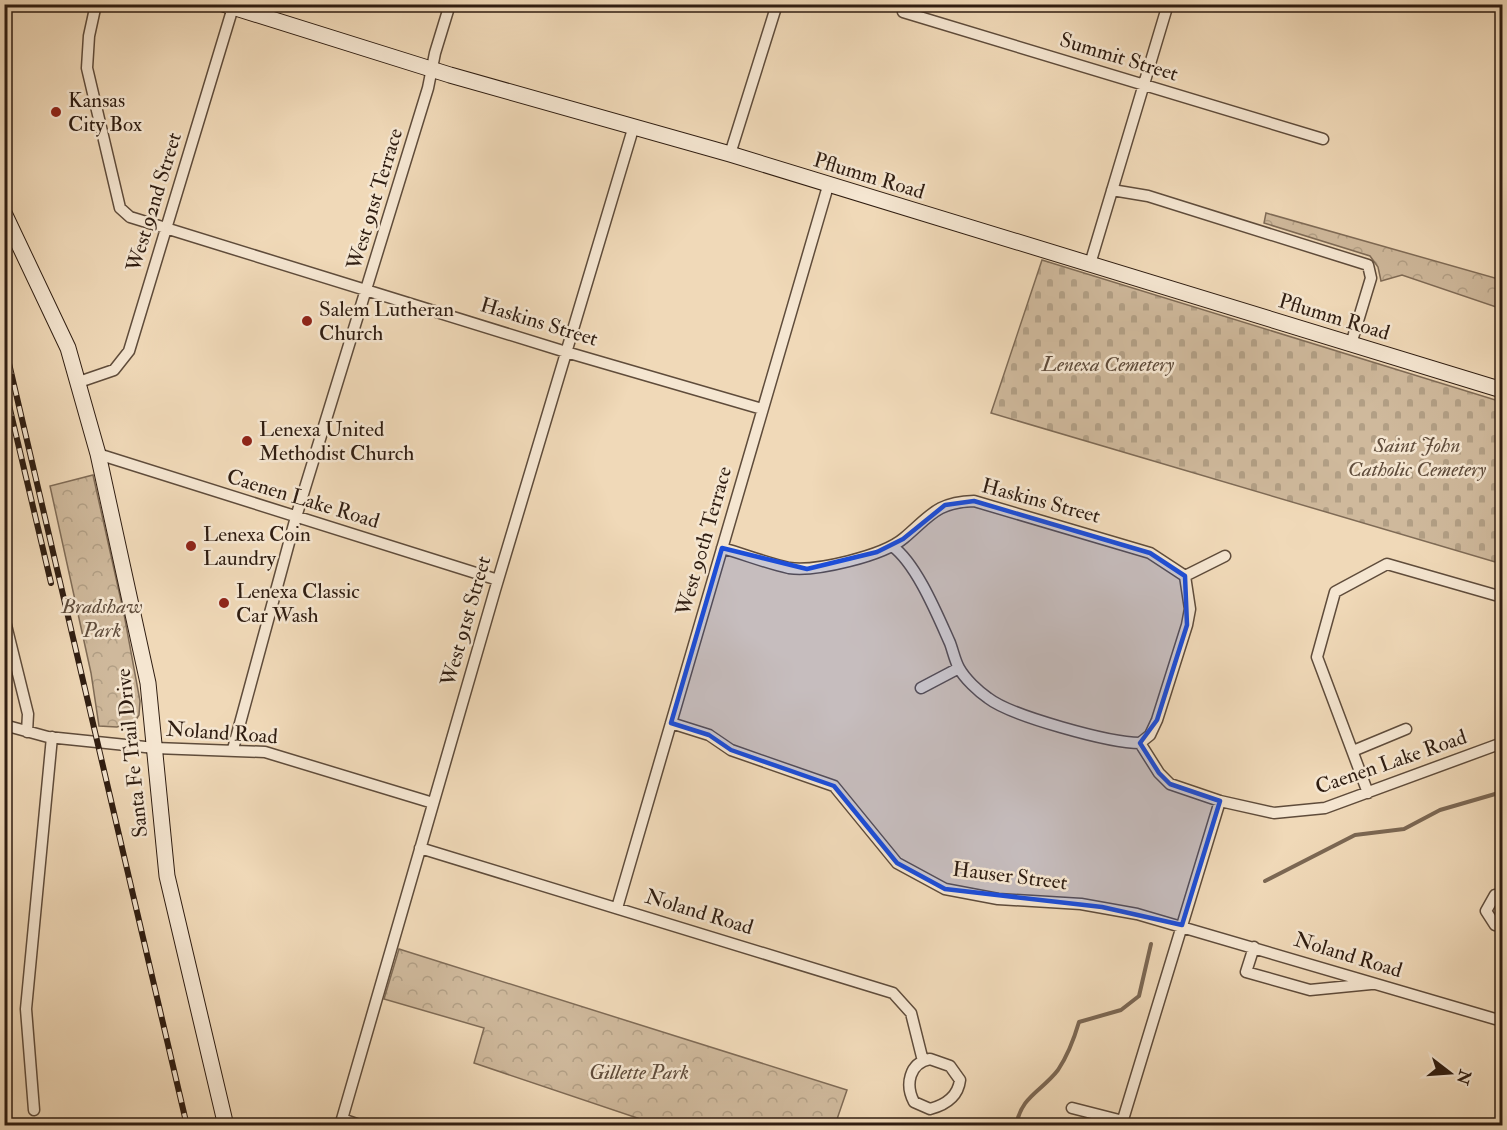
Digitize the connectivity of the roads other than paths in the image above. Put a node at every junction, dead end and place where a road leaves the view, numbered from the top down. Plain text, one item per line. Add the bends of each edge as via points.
1 (96, 4) edge
2 (450, 4) edge
3 (777, 4) edge
4 (1168, 4) edge
5 (230, 6) edge
6 (903, 12) dead end
7 (432, 70) junction
8 (1144, 85) junction
9 (633, 129) junction
10 (1323, 139) dead end
11 (730, 154) junction
12 (828, 186) junction
13 (1112, 190) junction
14 (4, 213) edge
15 (167, 228) junction
16 (1090, 264) junction
17 (368, 288) junction
18 (1351, 344) junction
19 (566, 352) junction
20 (79, 382) junction
21 (1503, 390) edge
22 (762, 409) junction
23 (98, 454) junction
24 (296, 517) junction
25 (892, 546) junction
26 (722, 548) junction
27 (1225, 556) dead end
28 (1185, 576) junction
29 (498, 580) junction
30 (1503, 597) edge
31 (4, 617) edge
32 (959, 668) junction
33 (921, 688) dead end
34 (671, 723) junction
35 (4, 725) edge
36 (1407, 729) dead end
37 (27, 732) junction
38 (52, 737) junction
39 (1140, 743) junction
40 (1503, 743) edge
41 (155, 748) junction
42 (233, 749) junction
43 (1353, 751) junction
44 (1368, 793) junction
45 (1220, 801) junction
46 (433, 803) junction
47 (420, 848) junction
48 (1503, 894) edge
49 (617, 908) junction
50 (1182, 925) junction
51 (1503, 927) edge
52 (1254, 947) junction
53 (1378, 984) junction
54 (1503, 1021) edge
55 (923, 1060) junction
56 (1072, 1108) dead end
57 (34, 1110) dead end
58 (341, 1122) edge
59 (1122, 1123) edge
60 (226, 1125) edge
61 (362, 1125) edge

1 - 15 street, Haskins Street via 87,68 120,208 130,217
2 - 7 street, West 91st Terrace
3 - 11 street
4 - 8 street
5 - 7 main road, Pflumm Road
5 - 15 street, West 92nd Street
6 - 8 street, Summit Street
7 - 9 main road, Pflumm Road
7 - 17 street, West 91st Terrace
8 - 10 street, Summit Street
8 - 13 street
9 - 11 main road, Pflumm Road
9 - 19 street, West 91st Street
11 - 12 main road, Pflumm Road
12 - 16 main road, Pflumm Road
12 - 22 street, West 90th Terrace
13 - 16 street
13 - 18 street via 1148,196 1368,265 1371,278
14 - 20 main road, Santa Fe Trail Drive via 58,327
15 - 17 street, Haskins Street
15 - 20 street, West 92nd Street via 129,351 114,370
16 - 18 main road, Pflumm Road
17 - 19 street, Haskins Street
17 - 24 street, West 91st Terrace
18 - 21 main road, Pflumm Road
19 - 22 street, Haskins Street
19 - 29 street, West 91st Street
20 - 23 main road, Santa Fe Trail Drive
22 - 26 street, West 90th Terrace
23 - 24 street, Caenen Lake Road
23 - 41 main road, Santa Fe Trail Drive via 148,683
24 - 29 street, Caenen Lake Road
24 - 42 street, West 91st Terrace
25 - 26 street via 807,569 789,568
25 - 28 street, Haskins Street via 930,513 945,505 974,501 1150,553
25 - 32 street via 905,555
26 - 34 street, West 90th Terrace
27 - 28 street
28 - 39 street via 1190,609 1187,625 1157,720 1150,735
29 - 46 street, West 91st Street
30 - 43 street via 1387,564 1335,592 1317,657
31 - 37 street via 28,714
32 - 33 street
32 - 39 street via 987,698 1002,707 1121,743
34 - 49 street, West 90th Terrace
34 - 50 street, Hauser Street via 709,735 737,753 834,786 897,863 945,889 998,899 1102,907
35 - 37 street, Noland Road
36 - 43 street
37 - 38 street, Noland Road
38 - 41 street, Noland Road
38 - 57 street via 26,1008
39 - 45 street, Caenen Lake Road via 1170,784
40 - 44 street, Caenen Lake Road
41 - 42 street, Noland Road
41 - 60 main road, Santa Fe Trail Drive via 167,876
42 - 46 street, Noland Road via 298,760
43 - 44 street
44 - 45 street, Caenen Lake Road via 1325,808 1299,812 1264,811
45 - 50 street
46 - 47 street, West 91st Street
47 - 49 street, Noland Road
47 - 58 street, West 91st Street
48 - 51 street via 1495,895 1486,911 1495,925
49 - 55 street, Noland Road via 893,993 911,1013
50 - 52 street, Noland Road
50 - 59 street
52 - 53 street, Noland Road
52 - 53 street via 1246,972 1310,990
53 - 54 street, Noland Road
55 - 55 street via 910,1073 909,1092 914,1102 930,1109 950,1100 959,1090 960,1080 950,1066
56 - 59 street
58 - 61 street

